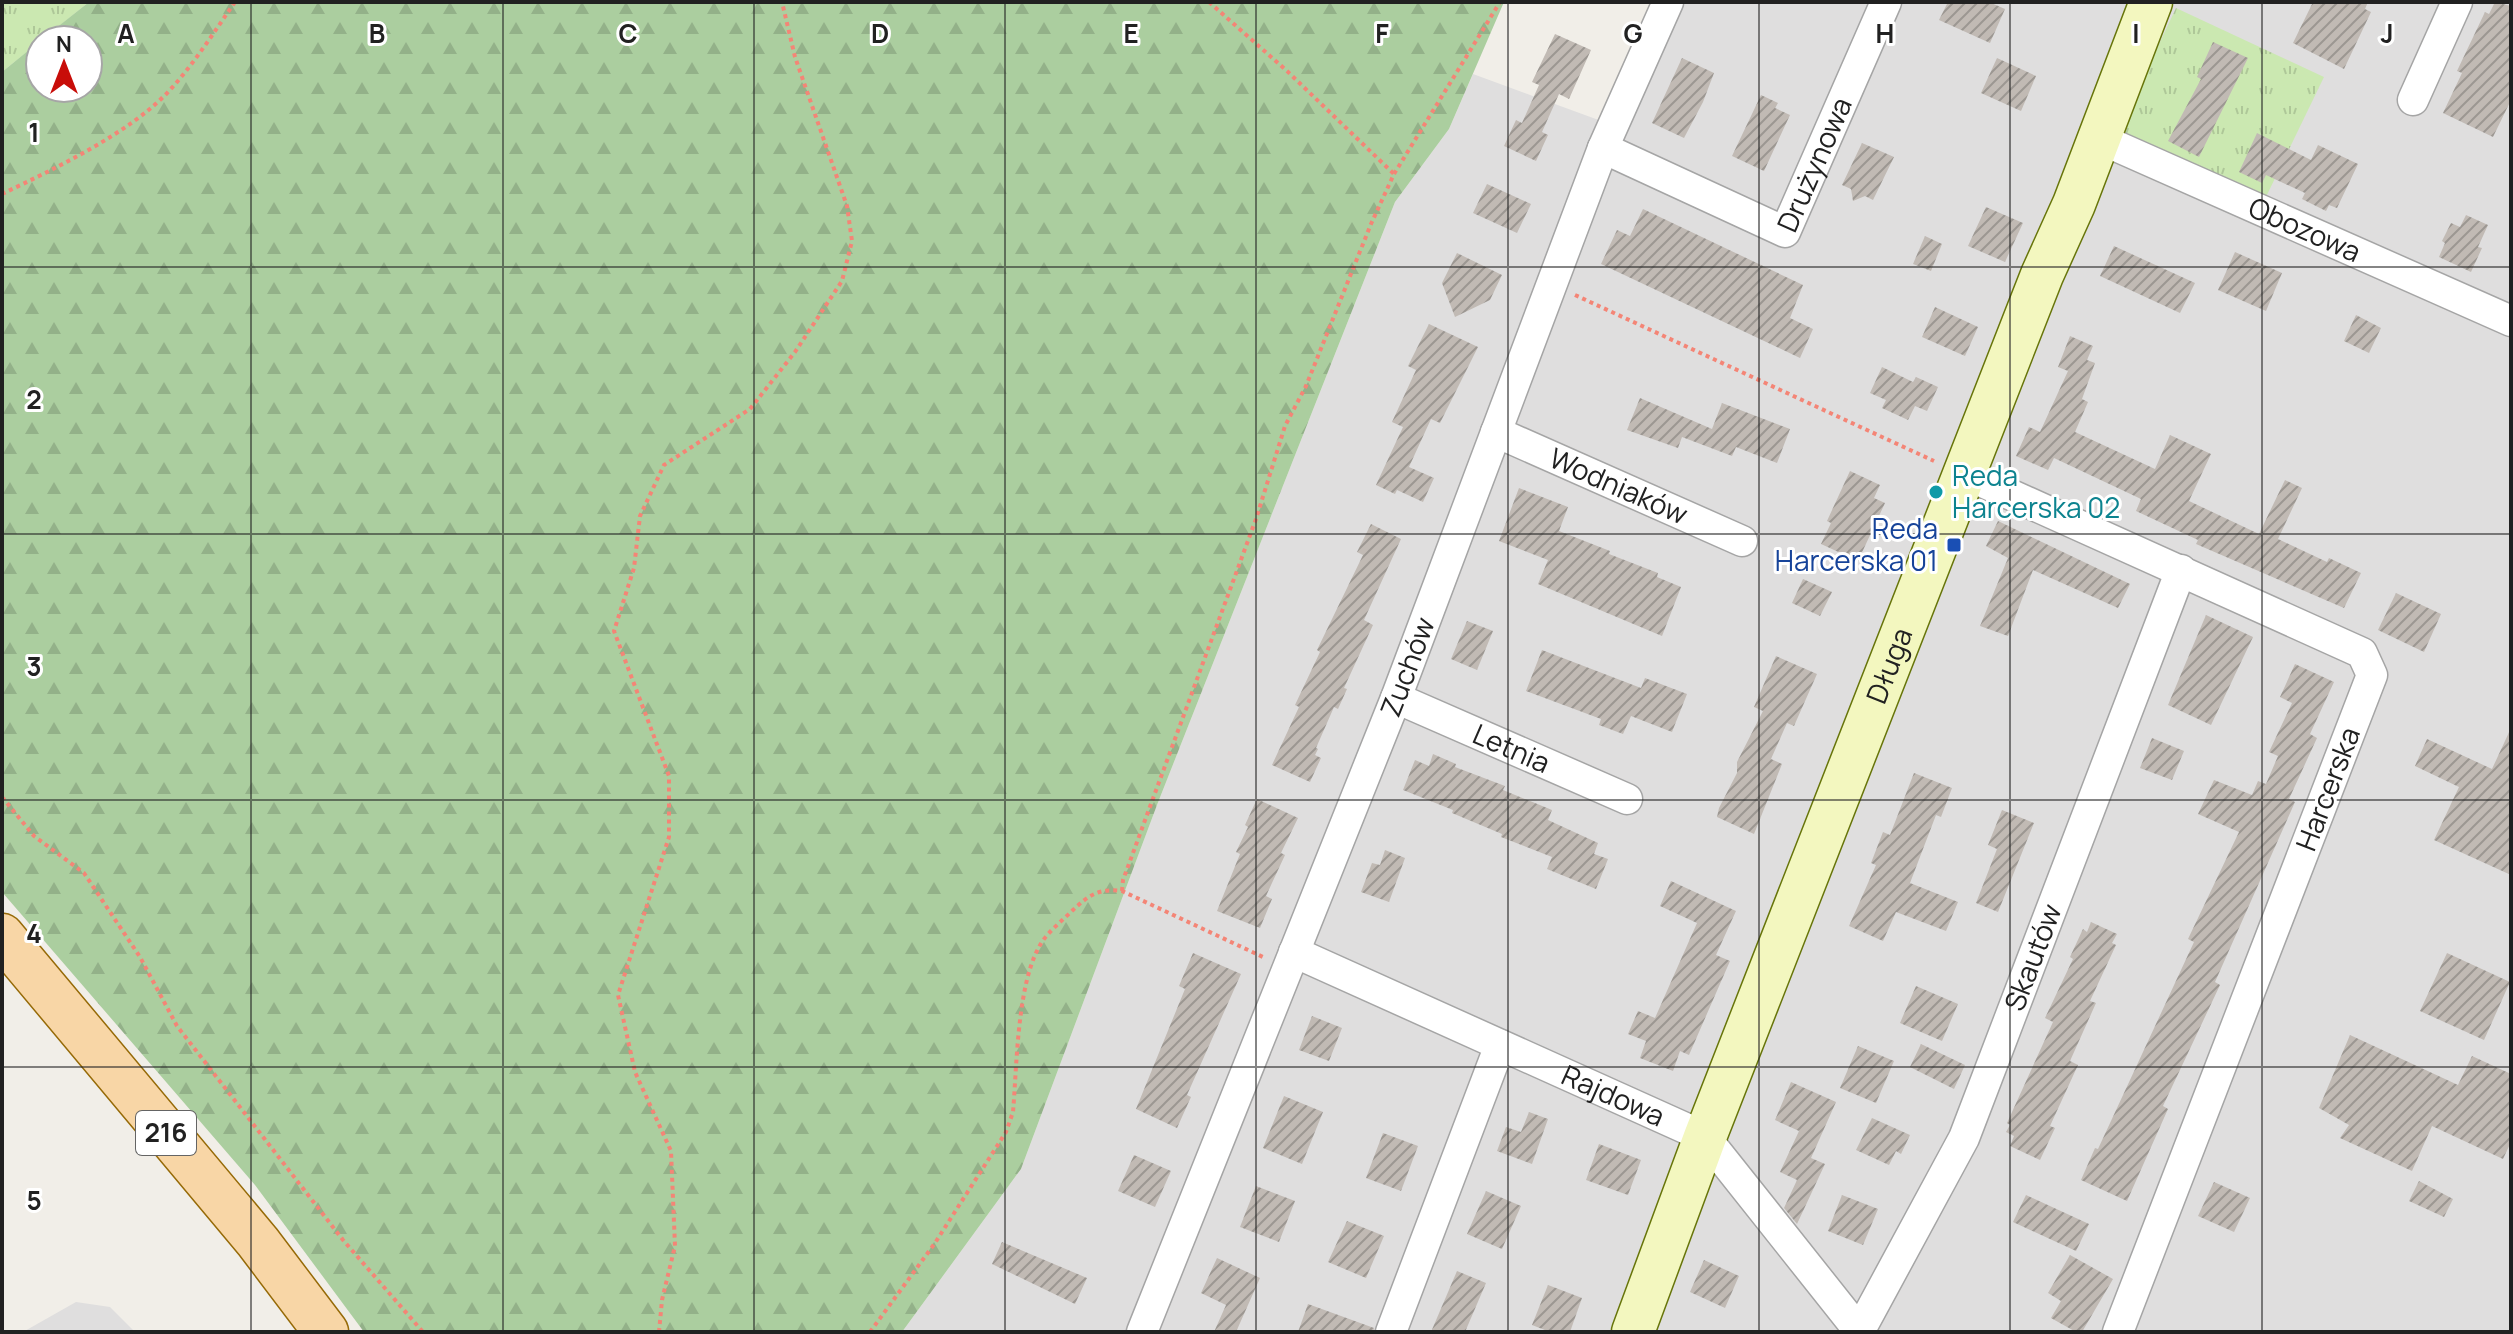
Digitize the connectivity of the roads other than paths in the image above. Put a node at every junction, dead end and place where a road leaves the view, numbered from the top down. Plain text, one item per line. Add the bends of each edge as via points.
1 (1668, 2) edge
2 (1886, 2) edge
3 (2151, 2) edge
4 (2457, 2) edge
5 (2413, 100) dead end
6 (2098, 138) junction
7 (1603, 148) junction
8 (2511, 321) edge
9 (1496, 432) junction
10 (1965, 474) junction
11 (1742, 541) dead end
12 (2181, 570) junction
13 (1396, 698) junction
14 (1627, 799) dead end
15 (2, 936) edge
16 (1291, 960) junction
17 (2, 966) edge
18 (1500, 1045) junction
19 (1705, 1137) junction
20 (300, 1332) edge
21 (326, 1332) edge
22 (1142, 1332) edge
23 (1391, 1332) edge
24 (1633, 1332) edge
25 (1860, 1332) edge
26 (2118, 1332) edge

1 - 7 street, Zuchów
2 - 7 street, Drużynowa via 1785,232
3 - 6 street, Długa
4 - 5 street
6 - 8 street, Obozowa
6 - 10 street, Długa
7 - 9 street, Zuchów
9 - 11 street, Wodniaków
9 - 13 street, Zuchów
10 - 12 street, Harcerska
10 - 19 street, Długa
12 - 25 street, Skautów via 1964,1138
12 - 26 street, Harcerska via 2362,653 2372,675
13 - 14 street, Letnia
13 - 16 street, Zuchów
15 - 21 main road, 216 via 258,1242
16 - 18 street, Rajdowa
16 - 22 street, Zuchów
17 - 20 main road, 216
18 - 19 street, Rajdowa
18 - 23 street
19 - 24 street, Długa
19 - 25 street, Rajdowa

